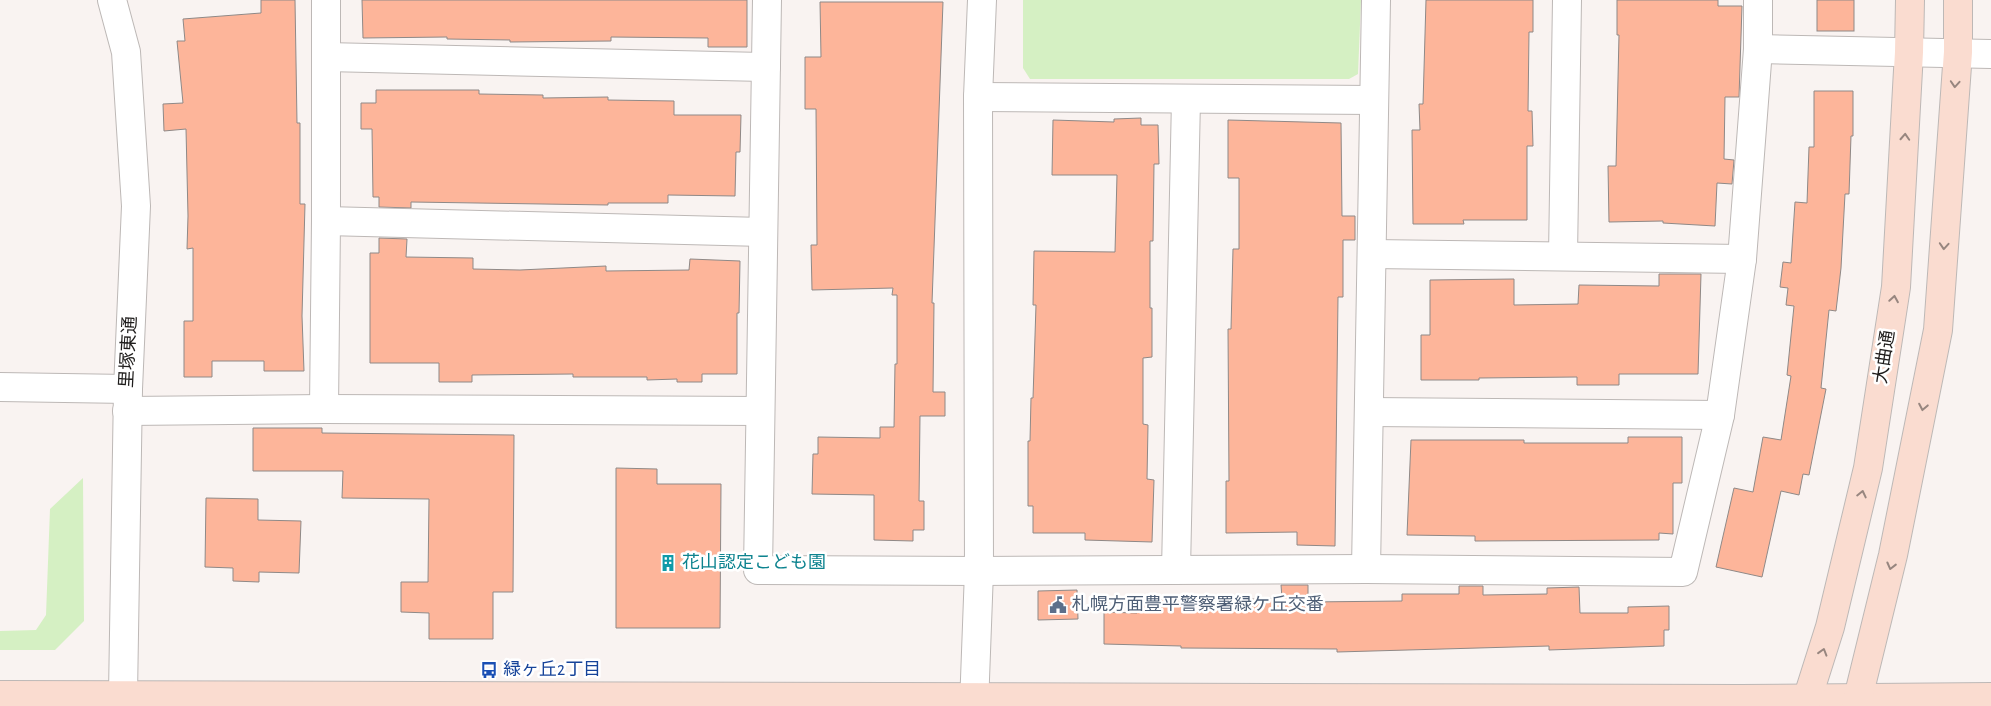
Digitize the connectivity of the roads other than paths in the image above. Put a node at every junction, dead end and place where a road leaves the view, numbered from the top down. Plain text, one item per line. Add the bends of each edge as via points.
1 (112, 0) edge
2 (326, 0) edge
3 (767, 0) edge
4 (982, 0) edge
5 (1376, 0) edge
6 (1566, 0) edge
7 (1758, 0) edge
8 (1910, 0) edge
9 (1958, 0) edge
10 (1758, 49) junction
11 (1909, 52) junction
12 (1958, 52) junction
13 (1991, 54) edge
14 (326, 57) junction
15 (766, 67) junction
16 (978, 97) junction
17 (1186, 99) junction
18 (1374, 100) junction
19 (326, 221) junction
20 (763, 232) junction
21 (1372, 254) junction
22 (1563, 256) junction
23 (1742, 259) junction
24 (0, 387) edge
25 (127, 400) junction
26 (324, 409) junction
27 (760, 411) junction
28 (1368, 412) junction
29 (1720, 415) junction
30 (1366, 569) junction
31 (1176, 570) junction
32 (979, 571) junction
33 (0, 694) edge
34 (1991, 697) edge
35 (123, 700) edge
36 (974, 702) edge
37 (1807, 702) edge
38 (1857, 702) edge

1 - 25 street, 里塚東通 via 126,52 136,206
2 - 14 street
3 - 15 street
4 - 16 street
5 - 18 street
6 - 22 street
7 - 10 street
8 - 11 street, 大曲通
9 - 12 street
10 - 11 street
10 - 23 street
11 - 12 street
37 -> 11 street, 大曲通 via 1830,627 1870,459 1896,287
12 - 13 street
12 -> 38 street via 1938,330 1893,555
14 - 15 street
14 - 19 street
15 - 20 street
16 - 17 street
16 - 32 street
17 - 18 street
17 - 31 street
18 - 21 street
19 - 20 street
19 - 26 street
20 - 27 street
21 - 22 street
21 - 28 street
22 - 23 street
23 - 29 street
24 - 25 street
25 - 26 street
25 - 35 street, 里塚東通
26 - 27 street
27 - 32 street via 758,570
28 - 29 street
28 - 30 street
29 - 30 street via 1683,572
30 - 31 street
31 - 32 street
32 - 36 street
33 - 35 street
34 - 38 street
35 - 36 street
36 - 37 street
37 - 38 street

